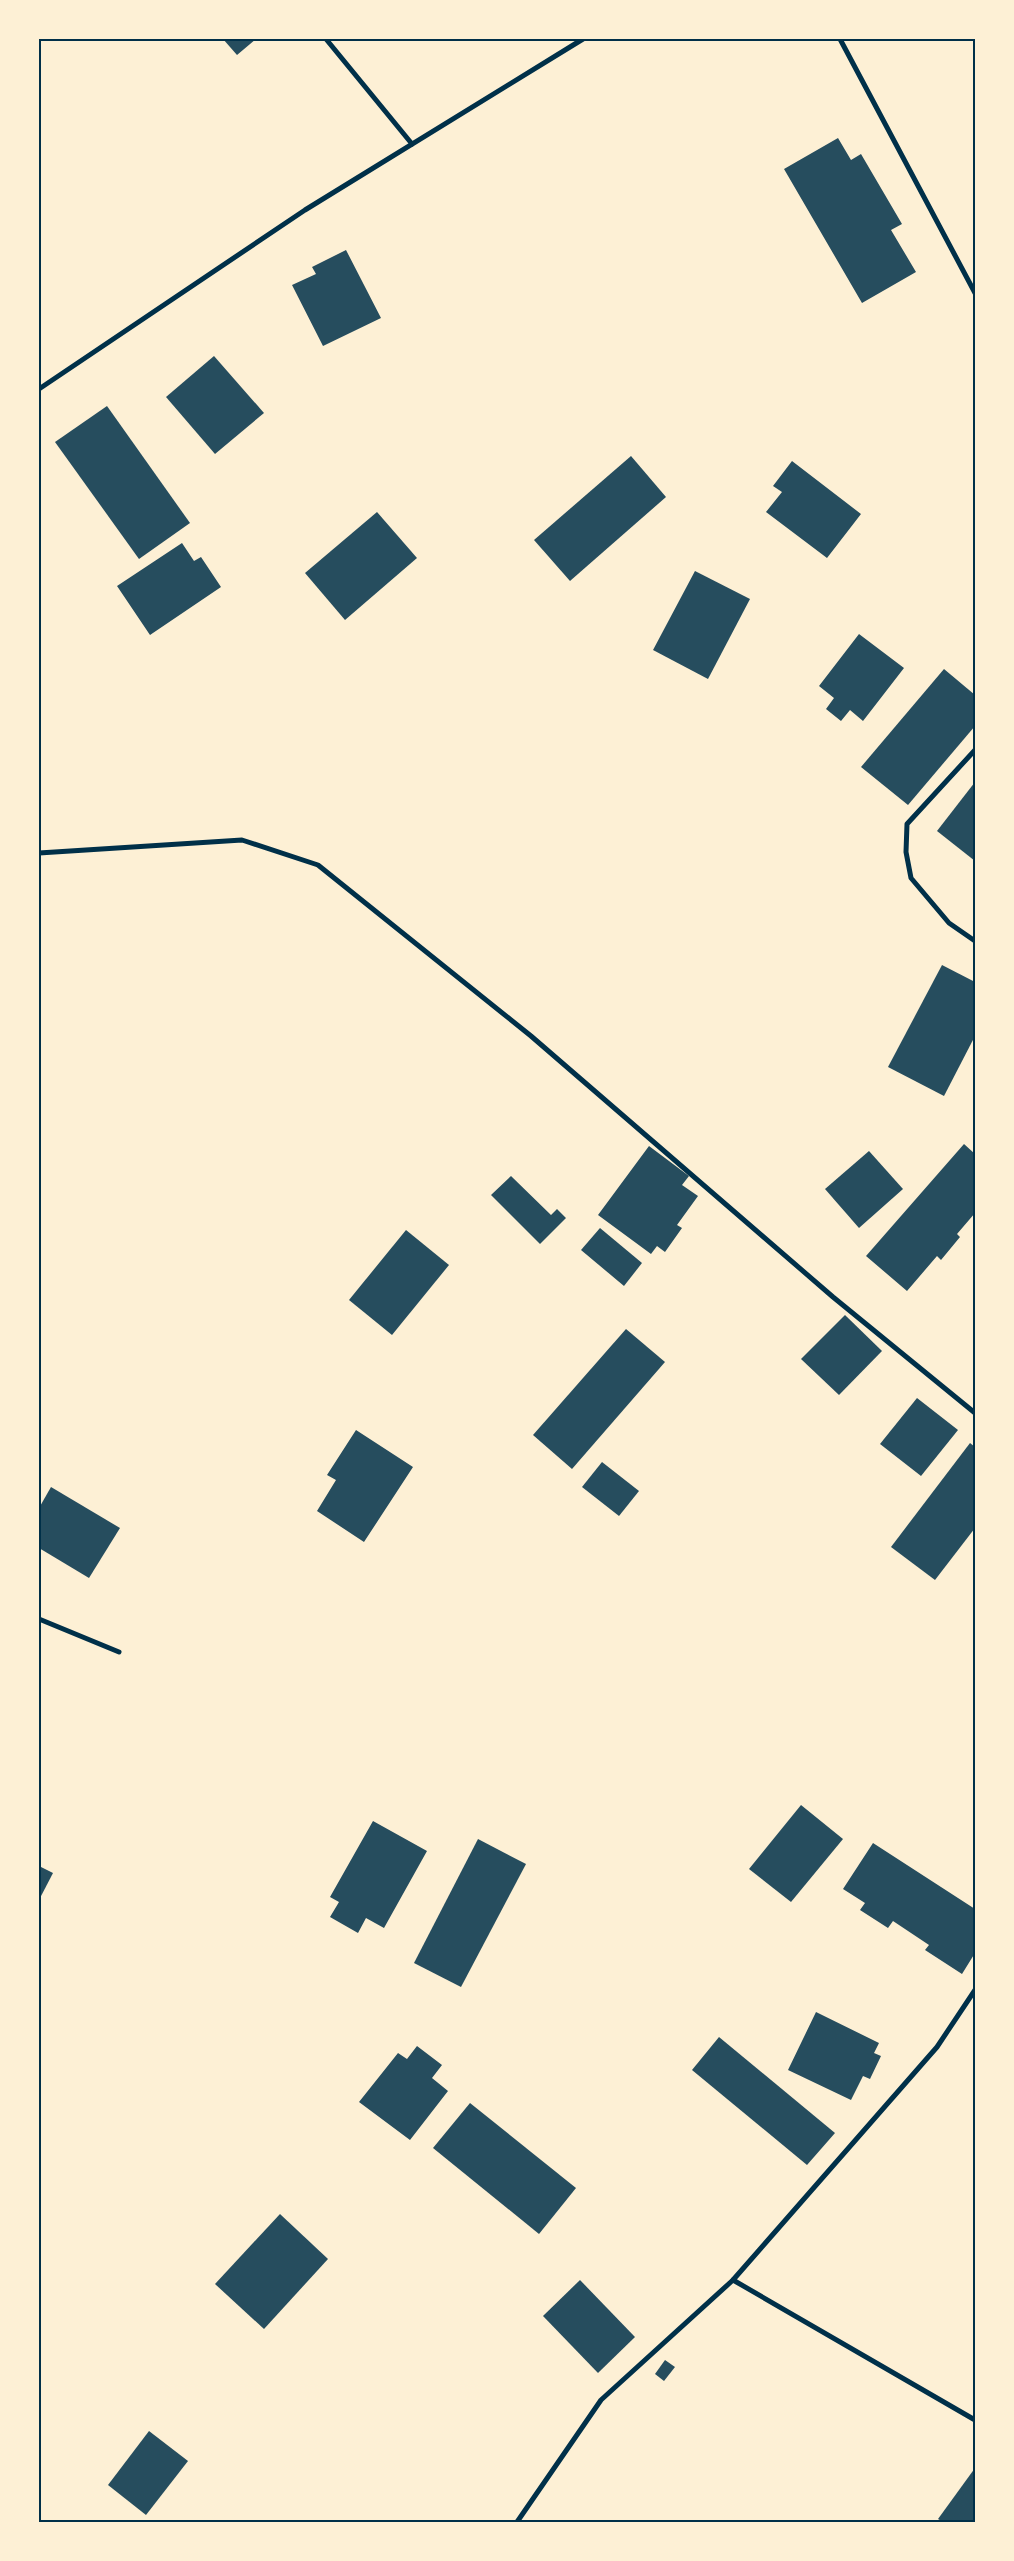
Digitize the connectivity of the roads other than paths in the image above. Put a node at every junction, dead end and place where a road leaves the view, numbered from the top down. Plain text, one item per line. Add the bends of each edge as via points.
1 (326, 39) edge
2 (583, 39) edge
3 (840, 39) edge
4 (412, 144) junction
5 (975, 294) edge
6 (39, 389) edge
7 (975, 750) edge
8 (39, 853) edge
9 (975, 941) edge
10 (975, 1413) edge
11 (39, 1618) edge
12 (119, 1652) dead end
13 (975, 1990) edge
14 (733, 2280) junction
15 (975, 2420) edge
16 (517, 2522) edge

1 - 4 street
2 - 4 street
3 - 5 street
4 - 6 street via 305,210
7 - 9 street via 907,824 906,852 911,878 948,923
8 - 10 street via 242,840 318,865 531,1036 833,1297
11 - 12 street
13 - 14 street via 937,2046
14 - 15 street
14 - 16 street via 601,2400

